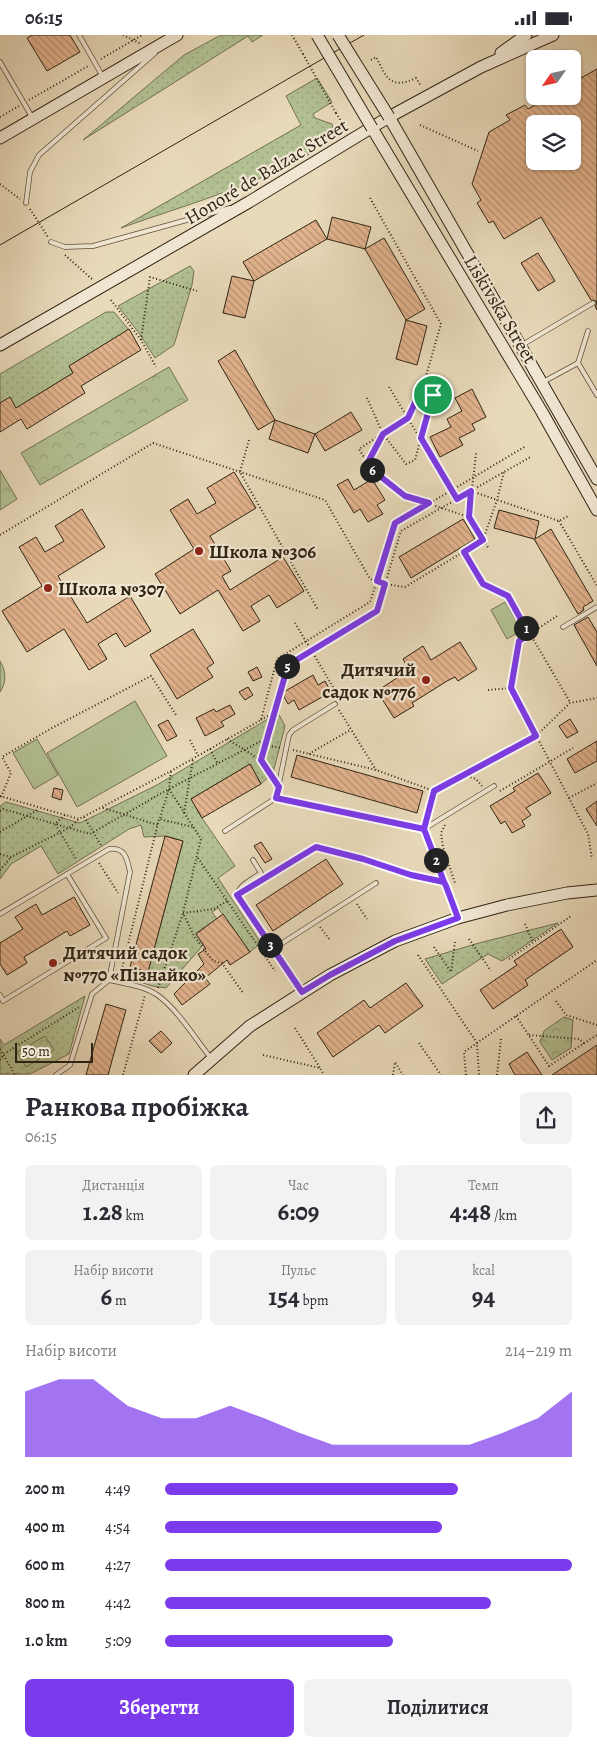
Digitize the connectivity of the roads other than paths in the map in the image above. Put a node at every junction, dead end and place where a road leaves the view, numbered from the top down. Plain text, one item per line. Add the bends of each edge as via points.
1 (80, 35) edge
2 (317, 35) edge
3 (338, 35) edge
4 (526, 35) edge
5 (554, 35) edge
6 (176, 36) edge
7 (0, 62) edge
8 (481, 67) junction
9 (104, 79) junction
10 (389, 117) junction
11 (33, 119) junction
12 (372, 128) junction
13 (0, 138) edge
14 (26, 203) road end
15 (249, 203) junction
16 (51, 242) road end
17 (593, 303) dead end
18 (588, 331) dead end
19 (0, 345) edge
20 (520, 347) junction
21 (578, 363) junction
22 (541, 383) junction
23 (597, 395) edge
24 (597, 479) edge
25 (597, 510) edge
26 (597, 607) edge
27 (563, 627) dead end
28 (335, 704) dead end
29 (494, 786) dead end
30 (276, 798) junction
31 (424, 829) junction
32 (225, 831) dead end
33 (253, 860) dead end
34 (67, 873) junction
35 (444, 882) junction
36 (376, 883) dead end
37 (597, 890) edge
38 (237, 895) junction
39 (0, 914) edge
40 (458, 918) junction
41 (273, 949) junction
42 (109, 980) junction
43 (302, 992) junction
44 (0, 995) edge
45 (212, 1059) junction
46 (56, 1075) edge
47 (194, 1075) edge

1 - 9 lane
2 - 12 street, Liskivska Street, bridge
3 - 10 street, Liskivska Street, bridge
4 - 8 street
5 - 8 street, Honoré de Balzac Street
6 - 9 street
6 - 14 lane via 39,155 30,172
7 - 11 lane
8 - 10 street, Honoré de Balzac Street
9 - 11 street
10 - 12 street, Honoré de Balzac Street
10 - 20 street, Liskivska Street
11 - 13 street
12 - 15 street, Honoré de Balzac Street
12 - 25 street, Liskivska Street
15 - 16 lane via 93,246 65,247
15 - 19 street, Honoré de Balzac Street
17 - 20 lane
18 - 21 lane
20 - 22 street, Liskivska Street
21 - 22 lane
21 - 23 lane
22 - 24 street, Liskivska Street
26 - 27 lane
28 - 30 lane via 289,735
29 - 31 lane
30 - 31 lane
30 - 32 lane
31 - 35 lane
33 - 38 lane via 261,873 240,887
34 - 39 lane
34 - 42 lane via 109,849 117,848 128,861 130,871
34 - 44 lane via 106,938 3,1001
35 - 38 lane via 316,847
35 - 40 lane
36 - 41 lane
37 - 40 street via 515,903
38 - 41 lane
40 - 43 street via 395,941
41 - 43 lane
42 - 45 lane via 156,995 172,1009
42 - 46 lane via 90,1001 70,1065
43 - 45 street via 250,1025
45 - 47 street

